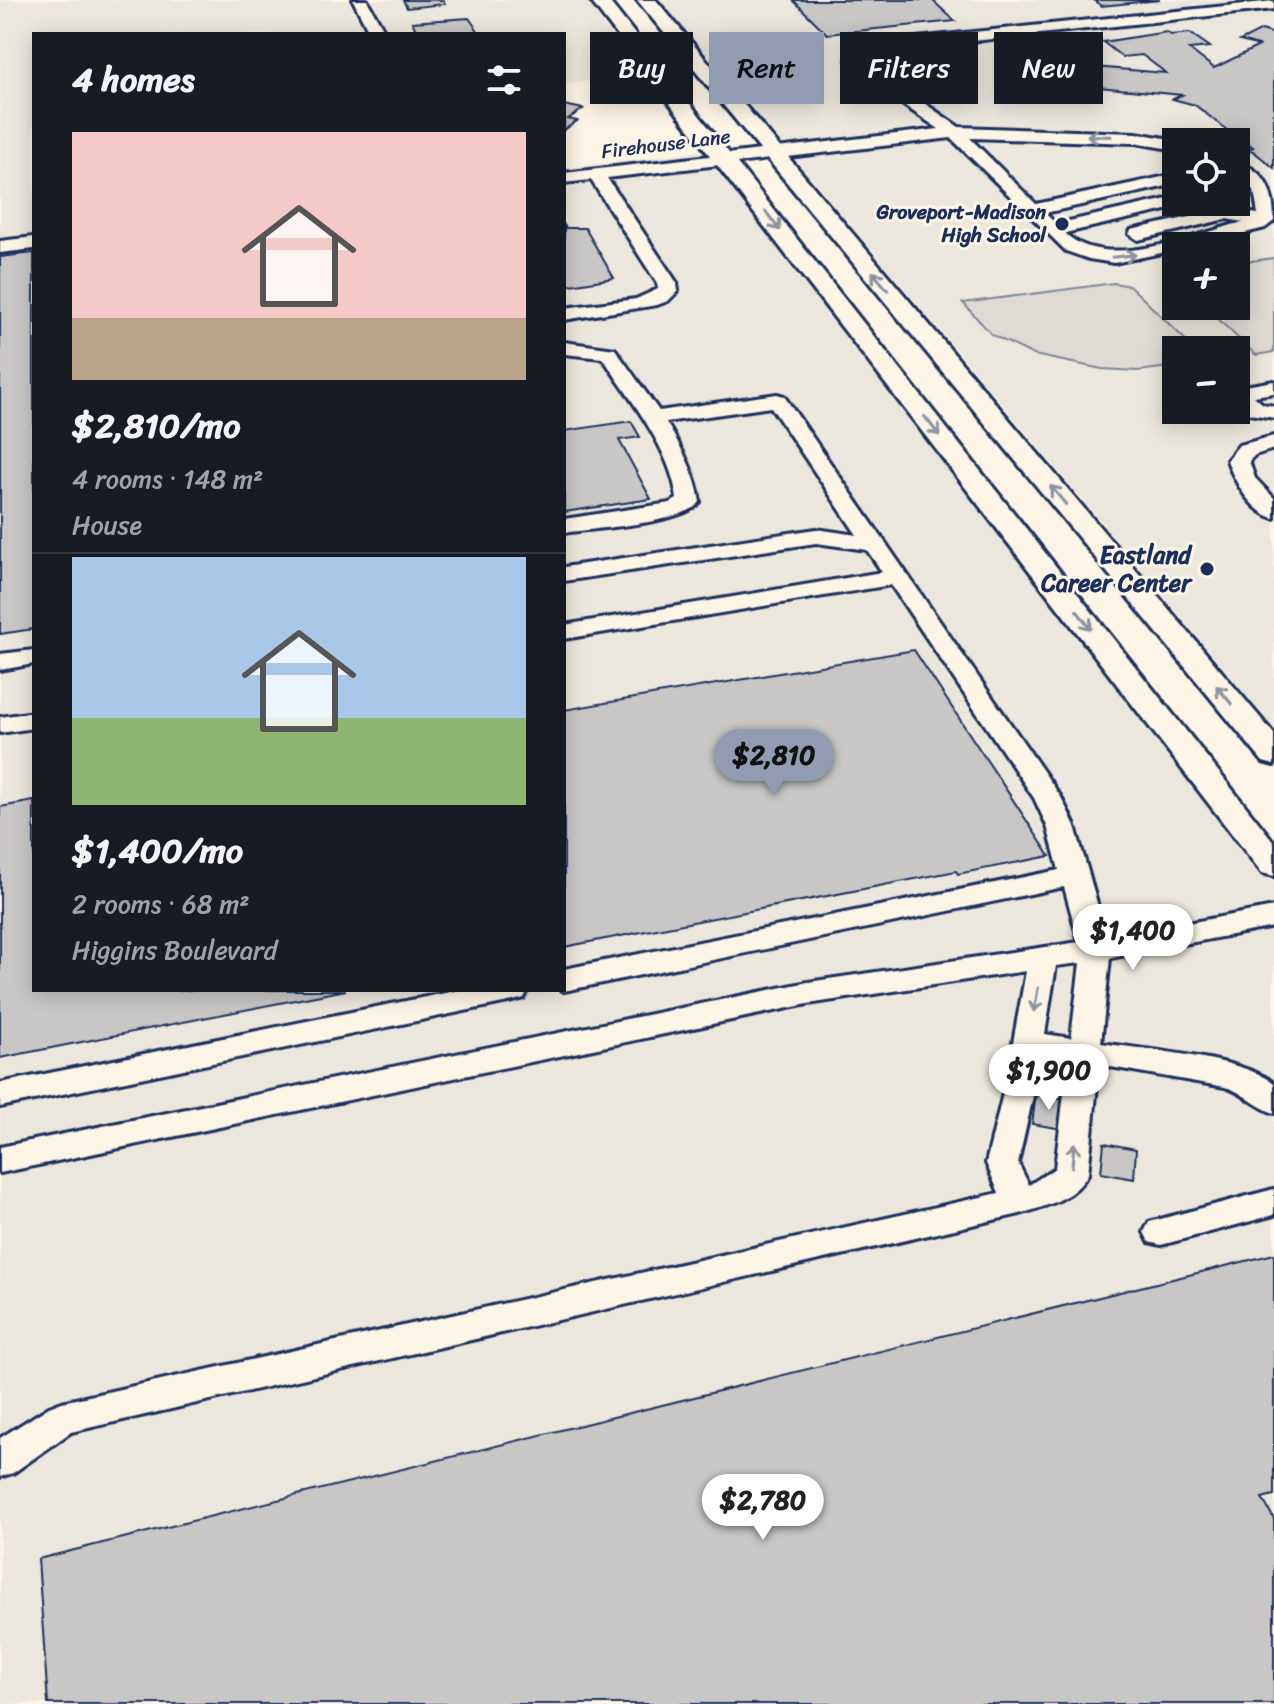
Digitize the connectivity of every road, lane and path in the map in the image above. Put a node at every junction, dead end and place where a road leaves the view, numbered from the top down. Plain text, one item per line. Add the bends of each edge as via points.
1 (360, 0) edge
2 (599, 0) edge
3 (646, 0) edge
4 (1274, 5) edge
5 (377, 32) edge
6 (955, 132) junction
7 (1162, 143) edge
8 (773, 154) junction
9 (725, 159) junction
10 (596, 174) junction
11 (1250, 174) edge
12 (566, 178) edge
13 (1162, 182) edge
14 (1162, 206) edge
15 (1032, 210) junction
16 (1195, 216) edge
17 (1250, 216) edge
18 (1269, 222) edge
19 (1052, 230) junction
20 (32, 243) edge
21 (0, 247) edge
22 (1076, 249) junction
23 (566, 314) edge
24 (566, 348) edge
25 (1274, 387) edge
26 (1274, 412) edge
27 (652, 418) junction
28 (1274, 442) edge
29 (1274, 511) edge
30 (566, 526) edge
31 (874, 544) junction
32 (566, 574) edge
33 (897, 577) junction
34 (566, 632) edge
35 (32, 657) edge
36 (0, 662) edge
37 (32, 720) edge
38 (0, 725) edge
39 (1274, 755) edge
40 (1274, 865) edge
41 (1074, 876) junction
42 (1274, 917) edge
43 (1096, 950) junction
44 (1043, 957) junction
45 (566, 980) edge
46 (503, 992) edge
47 (1028, 1042) junction
48 (1085, 1050) junction
49 (0, 1095) edge
50 (1274, 1101) edge
51 (0, 1160) edge
52 (1020, 1201) junction
53 (1274, 1202) edge
54 (1161, 1232) dead end
55 (0, 1461) edge

1 - 5 street
2 - 9 main road
3 - 8 main road
4 - 6 street via 857,53 855,61 862,70
7 -> 6 street, Firehouse Lane
6 - 8 street, Firehouse Lane
6 - 15 street
8 - 9 street, Firehouse Lane
39 -> 8 main road
9 - 10 street, Firehouse Lane
9 -> 40 main road
10 - 12 street, Firehouse Lane
10 - 23 street via 668,291 648,302
11 - 18 street via 1266,192
13 - 15 street
14 - 19 street
15 - 19 street
16 - 22 street
17 - 18 street
22 -> 18 street via 1121,257
19 - 22 street
20 - 21 street
24 - 27 street via 608,353
25 - 26 street via 1241,395 1257,410
27 - 30 street via 690,488 689,502 676,509
27 - 31 street via 777,400
28 - 29 street via 1247,450 1238,460 1245,480
31 - 32 street via 816,536
31 - 33 street
33 - 34 street
33 - 41 street via 1047,797
35 - 36 street
37 - 38 street
41 - 43 street
41 - 45 street
42 - 43 street
43 - 44 street
43 - 48 street
44 -> 47 street
44 - 51 street via 808,993
46 - 49 street
47 - 48 street
47 - 52 street via 1002,1163
48 - 50 street via 1225,1075 1252,1083
52 -> 48 street via 1050,1191 1071,1174
52 - 55 street via 62,1418
53 - 54 street

